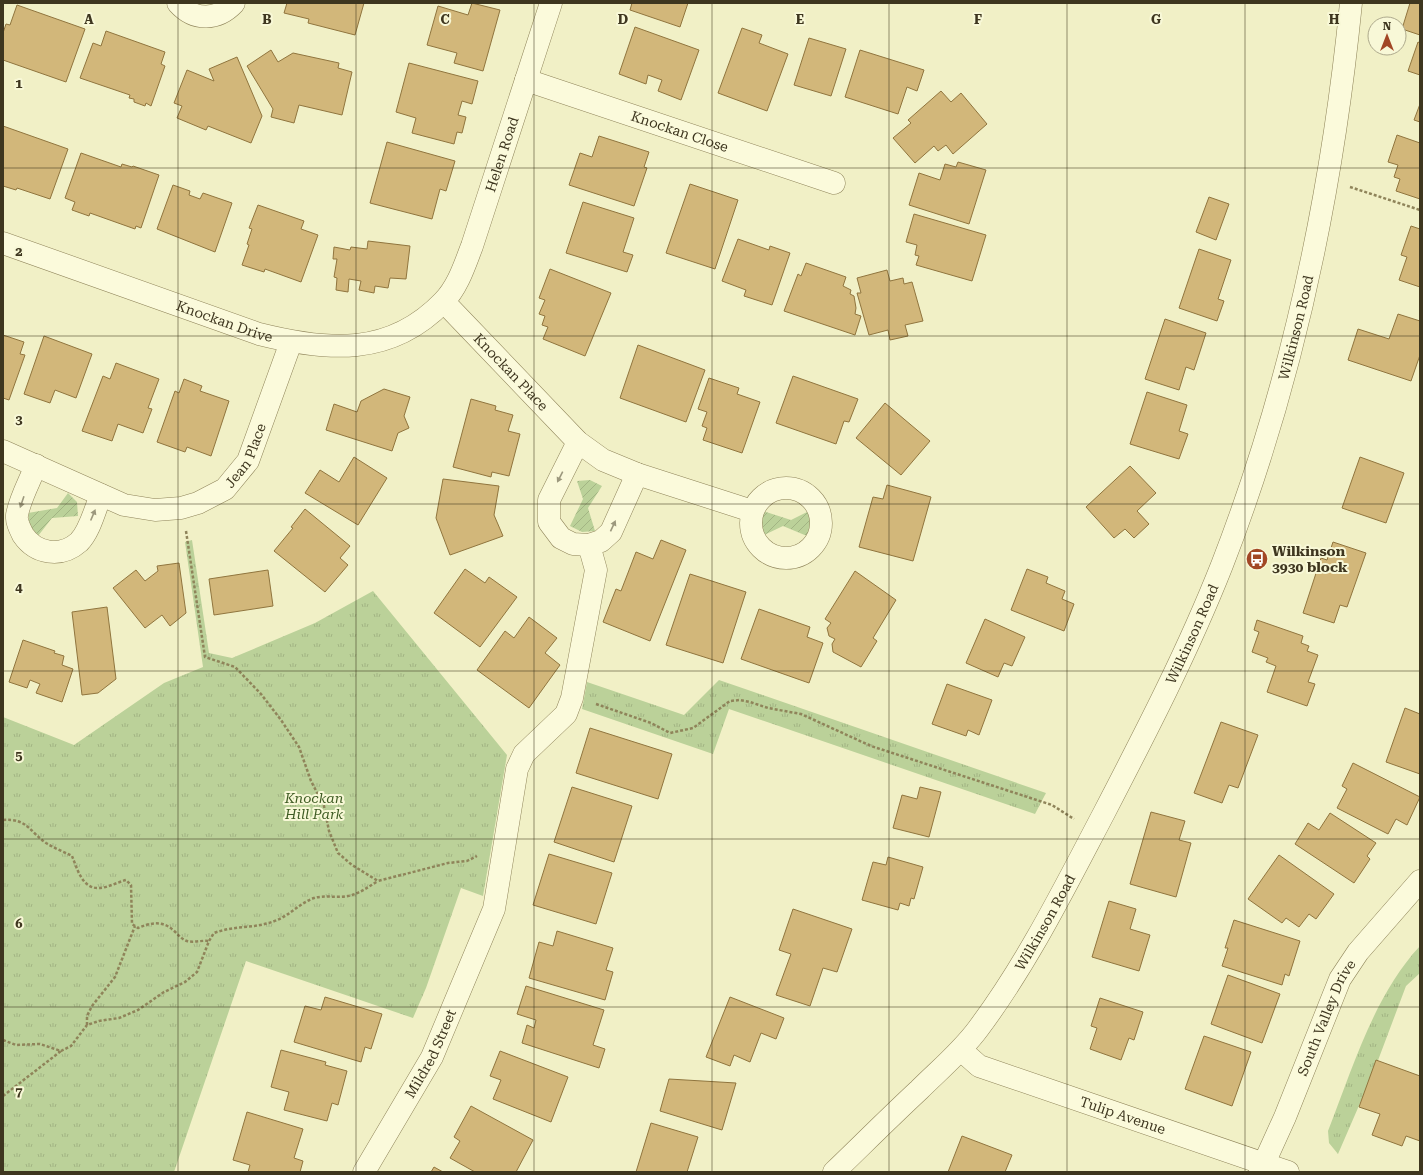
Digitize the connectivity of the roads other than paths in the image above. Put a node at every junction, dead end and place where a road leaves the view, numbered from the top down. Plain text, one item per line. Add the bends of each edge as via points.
1 (178, 3) edge
2 (234, 3) edge
3 (550, 3) edge
4 (1351, 3) edge
5 (526, 80) junction
6 (834, 183) dead end
7 (3, 243) edge
8 (444, 302) junction
9 (291, 342) junction
10 (578, 442) junction
11 (3, 451) edge
12 (36, 466) junction
13 (637, 474) junction
14 (101, 495) junction
15 (752, 512) dead end
16 (589, 545) junction
17 (1420, 881) edge
18 (961, 1050) junction
19 (1261, 1168) edge
20 (364, 1172) edge
21 (834, 1172) edge
22 (1288, 1172) edge

1 - 2 street via 185,10 198,16 213,17 227,11
3 - 5 street, Helen Road
4 - 18 street, Wilkinson Road via 1341,97 1310,268 1276,403 1223,564 1154,718 1023,963
5 - 6 street, Knockan Close
5 - 8 street, Helen Road via 472,246 460,277
7 - 9 street, Knockan Drive via 260,334
8 - 9 street, Knockan Drive via 416,324 388,339 359,346 327,347
8 - 10 street, Knockan Place
9 - 14 street, Jean Place via 248,461 225,489 198,503 181,508 154,510 124,505
10 - 13 street, Knockan Place via 604,460
10 -> 16 street via 549,500 549,522 561,538 573,544
11 - 12 street, Jean Place
12 - 14 street, Jean Place
12 -> 14 street via 17,515 20,529 28,542 39,550 52,553 69,549 79,541
13 - 15 street, Knockan Place
16 -> 13 street via 601,541 611,532
16 - 20 street, Mildred Street via 596,570 572,698 566,714 524,754 517,769 494,909 432,1057
17 - 19 street, South Valley Drive via 1358,952 1340,978 1285,1117
18 - 19 street, Tulip Avenue via 979,1066
18 - 21 street, Wilkinson Road
19 - 22 street, Tulip Avenue

